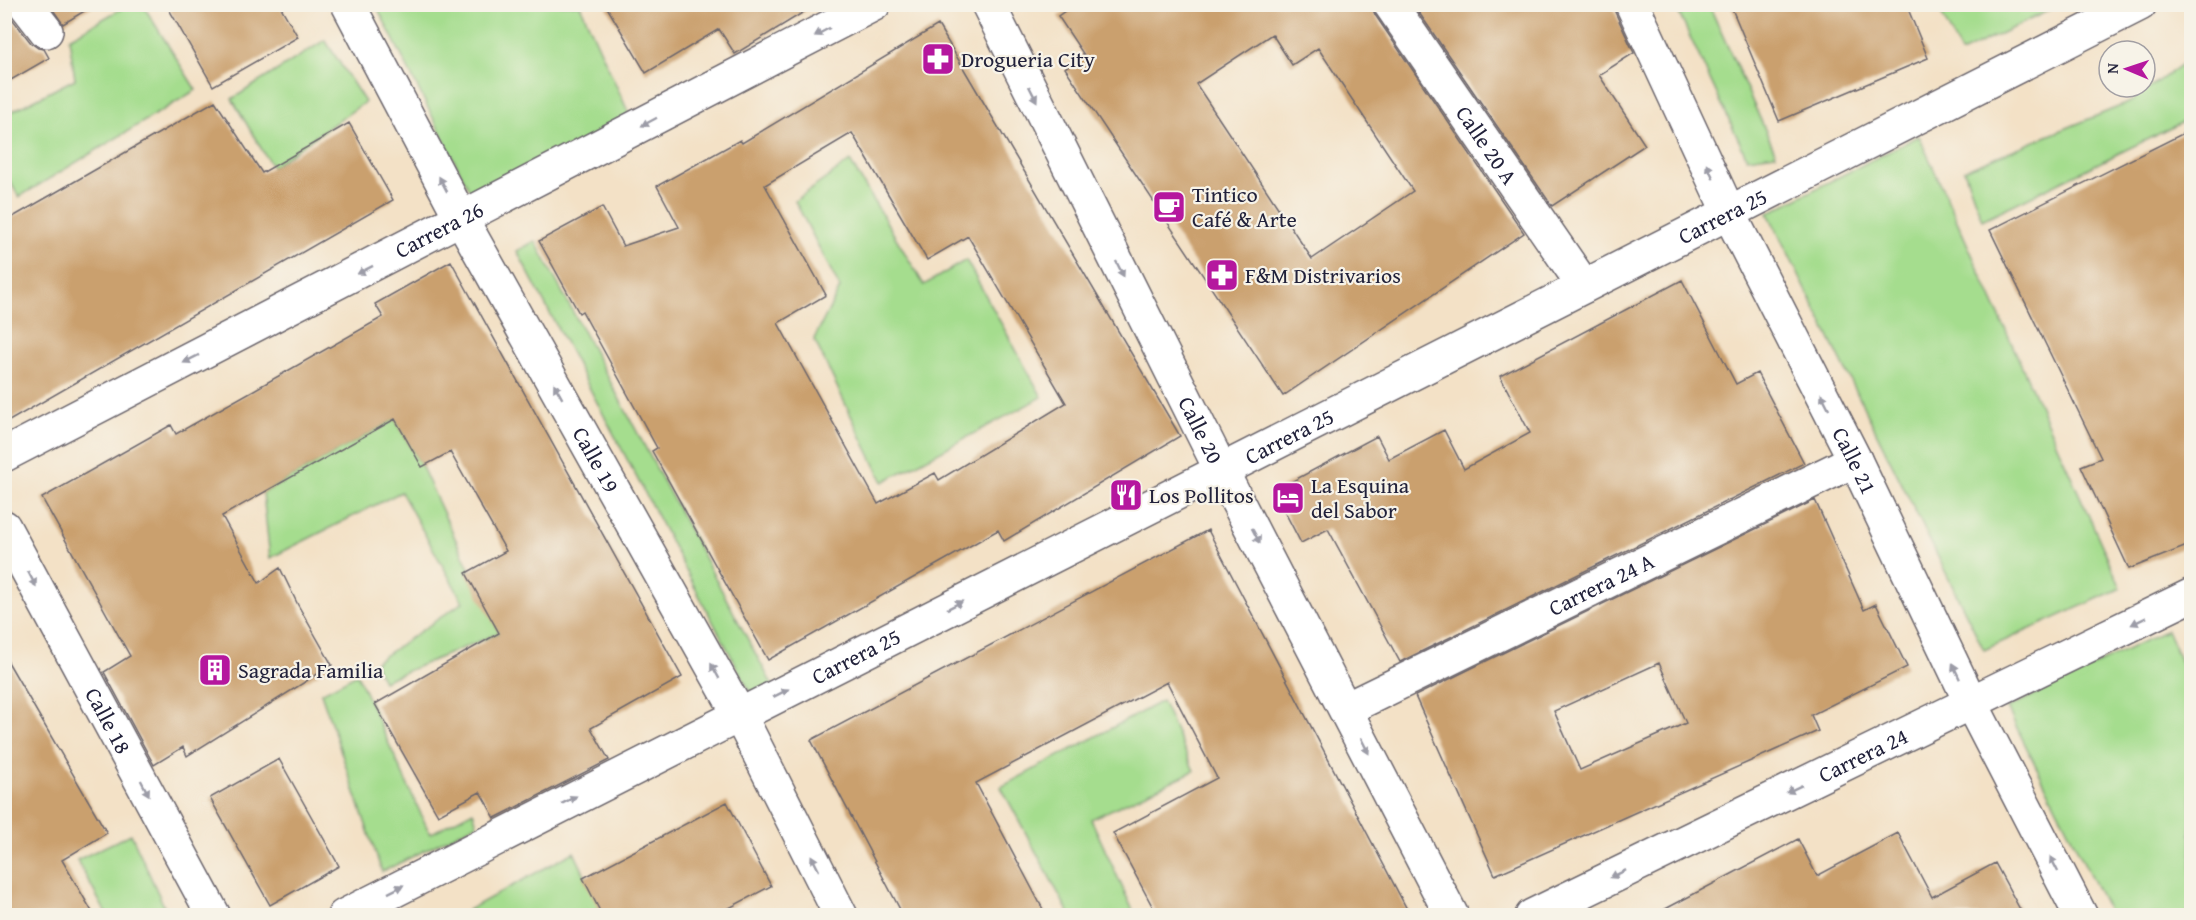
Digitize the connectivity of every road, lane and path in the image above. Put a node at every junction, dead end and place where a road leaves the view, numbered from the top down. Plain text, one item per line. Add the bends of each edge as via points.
1 (25, 4) edge
2 (348, 4) edge
3 (874, 4) edge
4 (988, 4) edge
5 (1390, 4) edge
6 (1632, 4) edge
7 (2140, 4) edge
8 (46, 31) dead end
9 (1729, 213) junction
10 (462, 220) junction
11 (1584, 286) junction
12 (4, 455) edge
13 (1855, 460) junction
14 (1221, 470) junction
15 (4, 528) edge
16 (2192, 596) edge
17 (1971, 703) junction
18 (1346, 709) junction
19 (739, 714) junction
20 (214, 915) edge
21 (344, 915) edge
22 (841, 915) edge
23 (1452, 915) edge
24 (1532, 915) edge
25 (2081, 915) edge

1 - 8 street
10 -> 2 street, Calle 19
3 -> 10 street, Carrera 26
4 -> 14 street, Calle 20
5 - 11 street, Calle 20 A
9 -> 6 street, Calle 21
7 - 9 street, Carrera 25
9 - 11 street, Carrera 25
13 -> 9 street, Calle 21
10 -> 12 street, Carrera 26
19 -> 10 street, Calle 19
11 - 14 street, Carrera 25
17 -> 13 street, Calle 21
13 - 18 street, Carrera 24 A
14 -> 18 street, Calle 20
19 -> 14 street, Carrera 25
15 -> 20 street, Calle 18
16 -> 17 street, Carrera 24
17 -> 24 street, Carrera 24
25 -> 17 street, Calle 21
18 -> 23 street, Calle 20
21 -> 19 street, Carrera 25
22 -> 19 street, Calle 19

